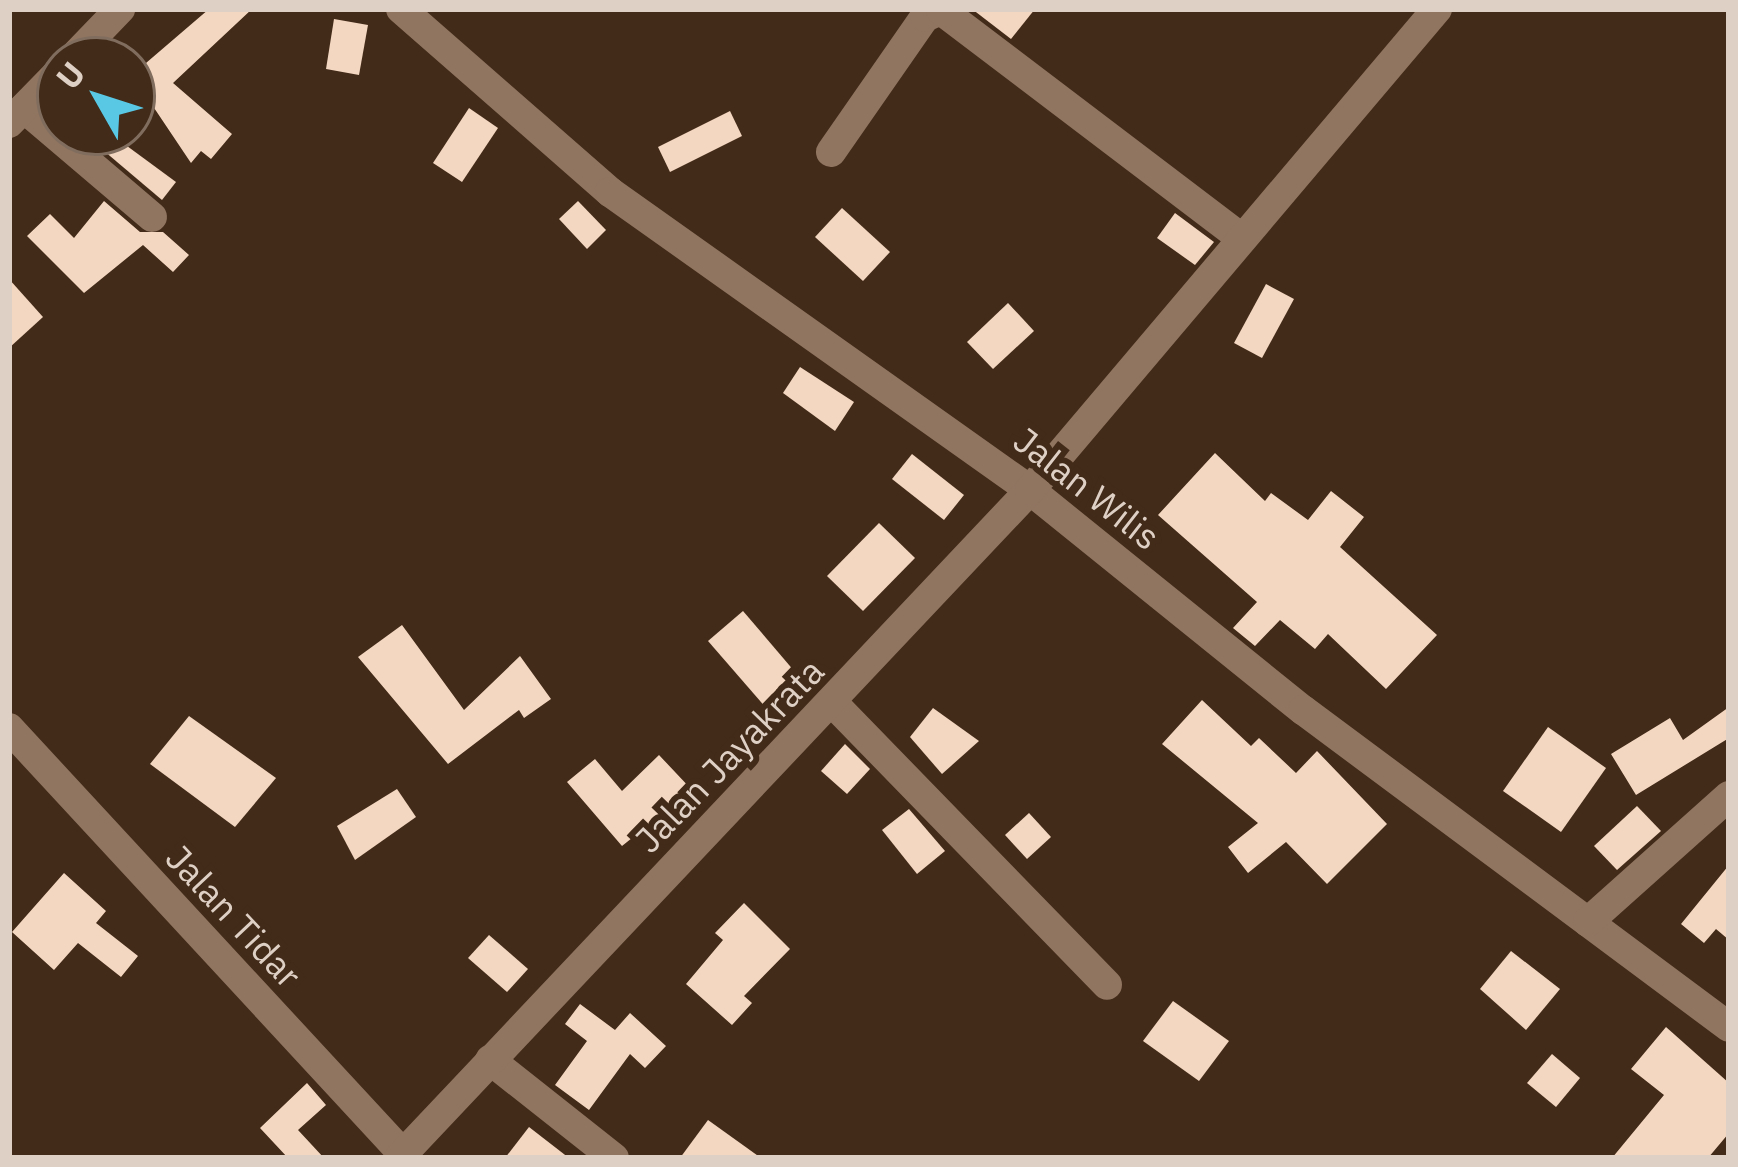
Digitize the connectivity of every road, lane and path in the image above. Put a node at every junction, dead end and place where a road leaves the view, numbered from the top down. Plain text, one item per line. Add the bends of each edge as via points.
1 (120, 9) edge
2 (401, 9) edge
3 (1437, 9) edge
4 (94, 36) edge
5 (16, 116) edge
6 (831, 152) dead end
7 (152, 217) dead end
8 (1240, 237) junction
9 (1030, 490) junction
10 (833, 703) junction
11 (9, 728) edge
12 (1729, 796) edge
13 (1588, 922) junction
14 (1107, 986) dead end
15 (1729, 1027) edge
16 (490, 1060) junction
17 (401, 1156) edge
18 (614, 1158) edge

1 - 4 street
2 - 9 street, Jalan Wilis via 610,192
3 - 8 street
5 - 7 street
6 - 8 street via 925,17 941,10
8 - 9 street, Jalan Jayakrata
9 - 10 street, Jalan Jayakrata
9 - 13 street, Jalan Wilis via 1303,710
10 - 14 street
10 - 16 street, Jalan Jayakrata
11 - 17 street, Jalan Tidar
12 - 13 street
13 - 15 street, Jalan Wilis
16 - 17 street, Jalan Jayakrata
16 - 18 street

